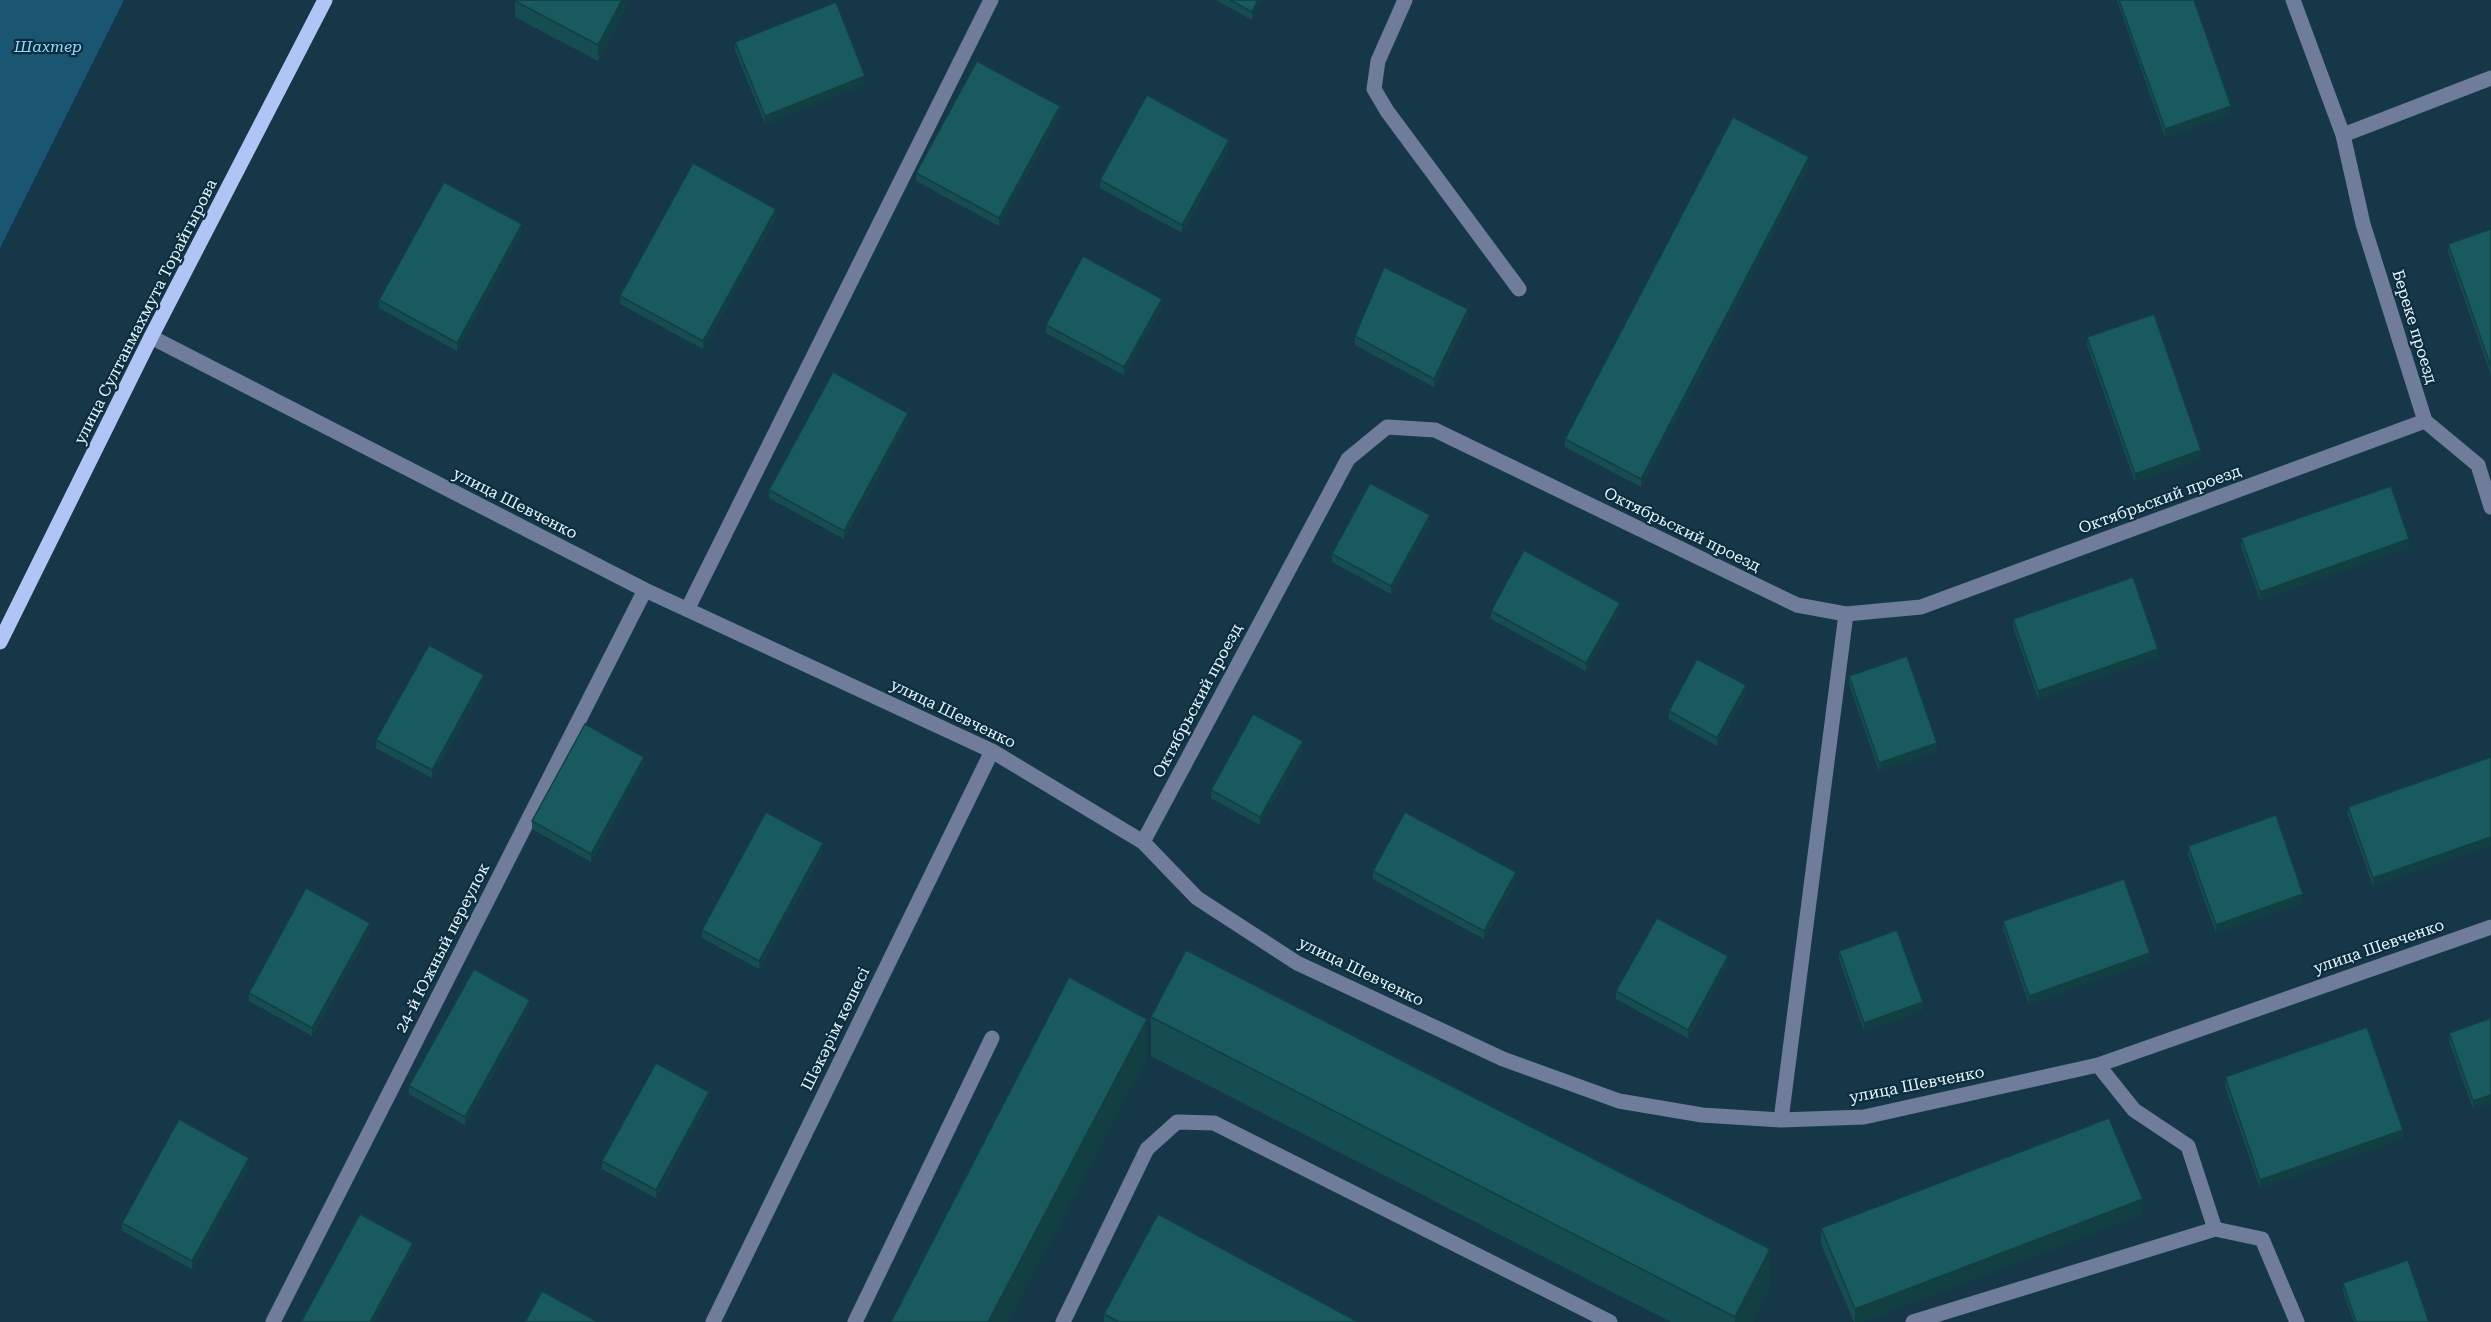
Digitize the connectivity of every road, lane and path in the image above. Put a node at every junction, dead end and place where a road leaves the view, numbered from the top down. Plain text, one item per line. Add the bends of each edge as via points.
1 (325, 0) edge
2 (991, 0) edge
3 (1405, 0) edge
4 (2293, 0) edge
5 (2491, 78) edge
6 (2343, 135) junction
7 (1519, 289) dead end
8 (151, 337) junction
9 (2425, 421) junction
10 (2491, 507) edge
11 (645, 590) junction
12 (688, 609) junction
13 (1846, 614) junction
14 (0, 642) edge
15 (992, 751) junction
16 (1143, 842) junction
17 (2491, 927) edge
18 (992, 1038) dead end
19 (2098, 1065) junction
20 (1781, 1120) junction
21 (2215, 1229) junction
22 (273, 1322) edge
23 (713, 1322) edge
24 (855, 1322) edge
25 (1063, 1322) edge
26 (1610, 1322) edge
27 (1913, 1322) edge
28 (2297, 1322) edge

1 - 8 main road, улица Султанмахмута Торайгырова
2 - 12 street
3 - 7 street via 1378,62 1374,89
4 - 6 street
5 - 6 street
6 - 9 street, Береке проезд via 2363,225
8 - 11 street, улица Шевченко
8 - 14 main road, улица Султанмахмута Торайгырова
9 - 10 street via 2478,465
9 - 13 street, Октябрьский проезд via 1921,607
11 - 12 street, улица Шевченко
11 - 22 street, 24-й Южный переулок
12 - 15 street, улица Шевченко
13 - 16 street, Октябрьский проезд via 1797,605 1435,430 1388,427 1348,459
13 - 20 street
15 - 16 street, улица Шевченко
15 - 23 street, Шәкәрім көшесі
16 - 20 street, улица Шевченко via 1197,898 1297,963 1503,1059 1620,1101 1702,1115
17 - 19 street, улица Шевченко
18 - 24 street
19 - 20 street, улица Шевченко via 1864,1118
19 - 21 street via 2134,1110 2188,1146
21 - 27 street
21 - 28 street via 2262,1239
25 - 26 street via 1147,1149 1178,1122 1214,1123

